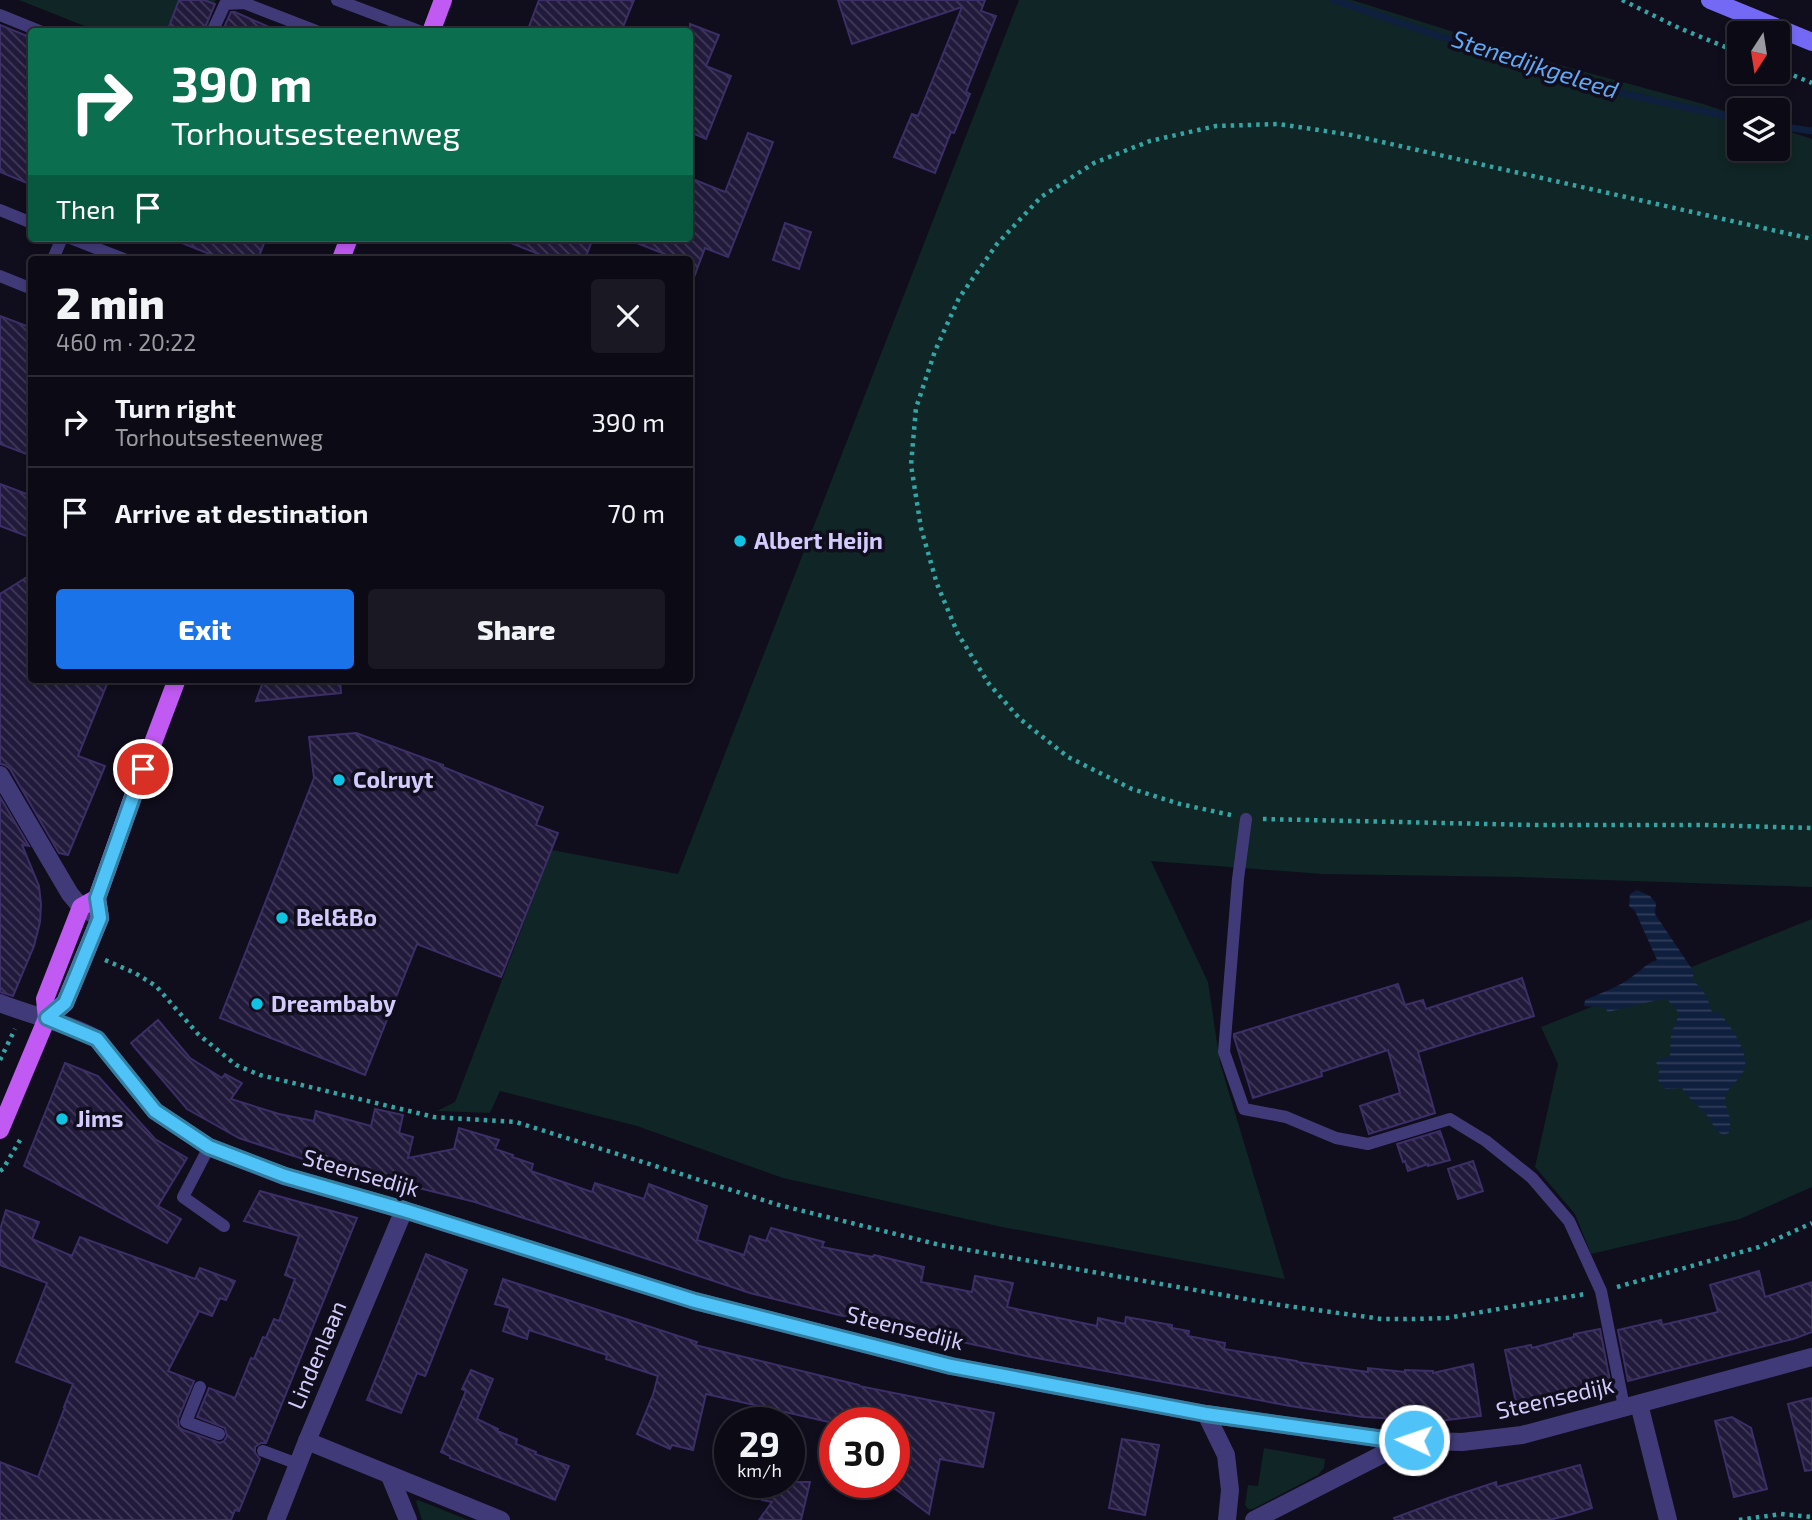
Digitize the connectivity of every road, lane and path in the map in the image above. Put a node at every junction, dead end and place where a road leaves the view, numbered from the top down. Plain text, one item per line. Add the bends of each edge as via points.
1 (337, 0) edge
2 (443, 0) edge
3 (1622, 0) edge
4 (1710, 0) edge
5 (0, 15) edge
6 (33, 28) edge
7 (214, 28) edge
8 (309, 28) edge
9 (411, 28) edge
10 (432, 28) edge
11 (1812, 42) edge
12 (1727, 48) edge
13 (1790, 74) edge
14 (1812, 83) edge
15 (0, 211) edge
16 (28, 222) edge
17 (1812, 239) edge
18 (80, 242) edge
19 (116, 256) edge
20 (0, 276) edge
21 (28, 287) edge
22 (175, 683) edge
23 (0, 775) edge
24 (1246, 819) junction
25 (1812, 828) edge
26 (97, 898) junction
27 (80, 907) junction
28 (100, 918) junction
29 (108, 961) dead end
30 (0, 1003) edge
31 (47, 1018) junction
32 (0, 1130) edge
33 (209, 1147) junction
34 (404, 1210) junction
35 (1812, 1223) edge
36 (224, 1226) dead end
37 (1601, 1291) junction
38 (1812, 1357) edge
39 (200, 1387) dead end
40 (1632, 1406) junction
41 (1206, 1414) junction
42 (219, 1434) dead end
43 (1391, 1440) junction
44 (307, 1441) junction
45 (263, 1451) dead end
46 (298, 1464) junction
47 (390, 1476) junction
48 (1812, 1517) edge
49 (276, 1520) edge
50 (408, 1520) edge
51 (501, 1520) edge
52 (1227, 1520) edge
53 (1254, 1520) edge
54 (1668, 1520) edge
55 (1739, 1520) edge

1 - 9 lane
2 - 10 main road
3 - 12 path
4 - 11 main road
5 - 6 lane
7 - 8 lane via 225,4 244,3
13 - 14 path
15 - 16 lane
17 - 24 path via 1351,135 1279,124 1216,126 1150,141 1094,163 1041,197 997,244 959,298 916,408 911,465 920,528 937,584 958,634 989,684 1020,719 1068,757 1132,789
18 - 19 lane
20 - 21 lane
22 - 26 main road
23 - 27 street
24 - 25 path
24 - 37 lane via 1224,1052 1244,1109 1286,1117 1336,1138 1368,1144 1450,1119 1532,1178 1569,1221
26 - 27 main road
26 - 28 main road
27 - 28 street
27 - 31 main road via 45,999
28 - 31 main road via 65,1003
29 - 37 path via 156,986 198,1034 236,1065 260,1075 434,1117 516,1122 779,1205 940,1245 1382,1319 1447,1318
30 - 31 street, Steensedijk
31 - 32 main road
31 - 33 street, Steensedijk via 97,1039 155,1111
33 - 34 street, Steensedijk via 285,1176
33 - 36 lane via 183,1197
34 - 41 street, Steensedijk via 695,1301 951,1366
34 - 44 street, Lindenlaan
35 - 37 path via 1759,1247
37 - 40 lane
38 - 40 street, Steensedijk
39 - 42 lane via 186,1422
40 - 43 street, Steensedijk via 1522,1435 1462,1441
40 - 54 street
41 - 43 street, Steensedijk
41 - 52 street via 1226,1455
43 - 53 street via 1381,1455
44 - 46 street, Lindenlaan
44 - 47 street
45 - 46 lane
46 - 49 street, Lindenlaan
47 - 50 street
47 - 51 street
48 - 55 path via 1781,1514

